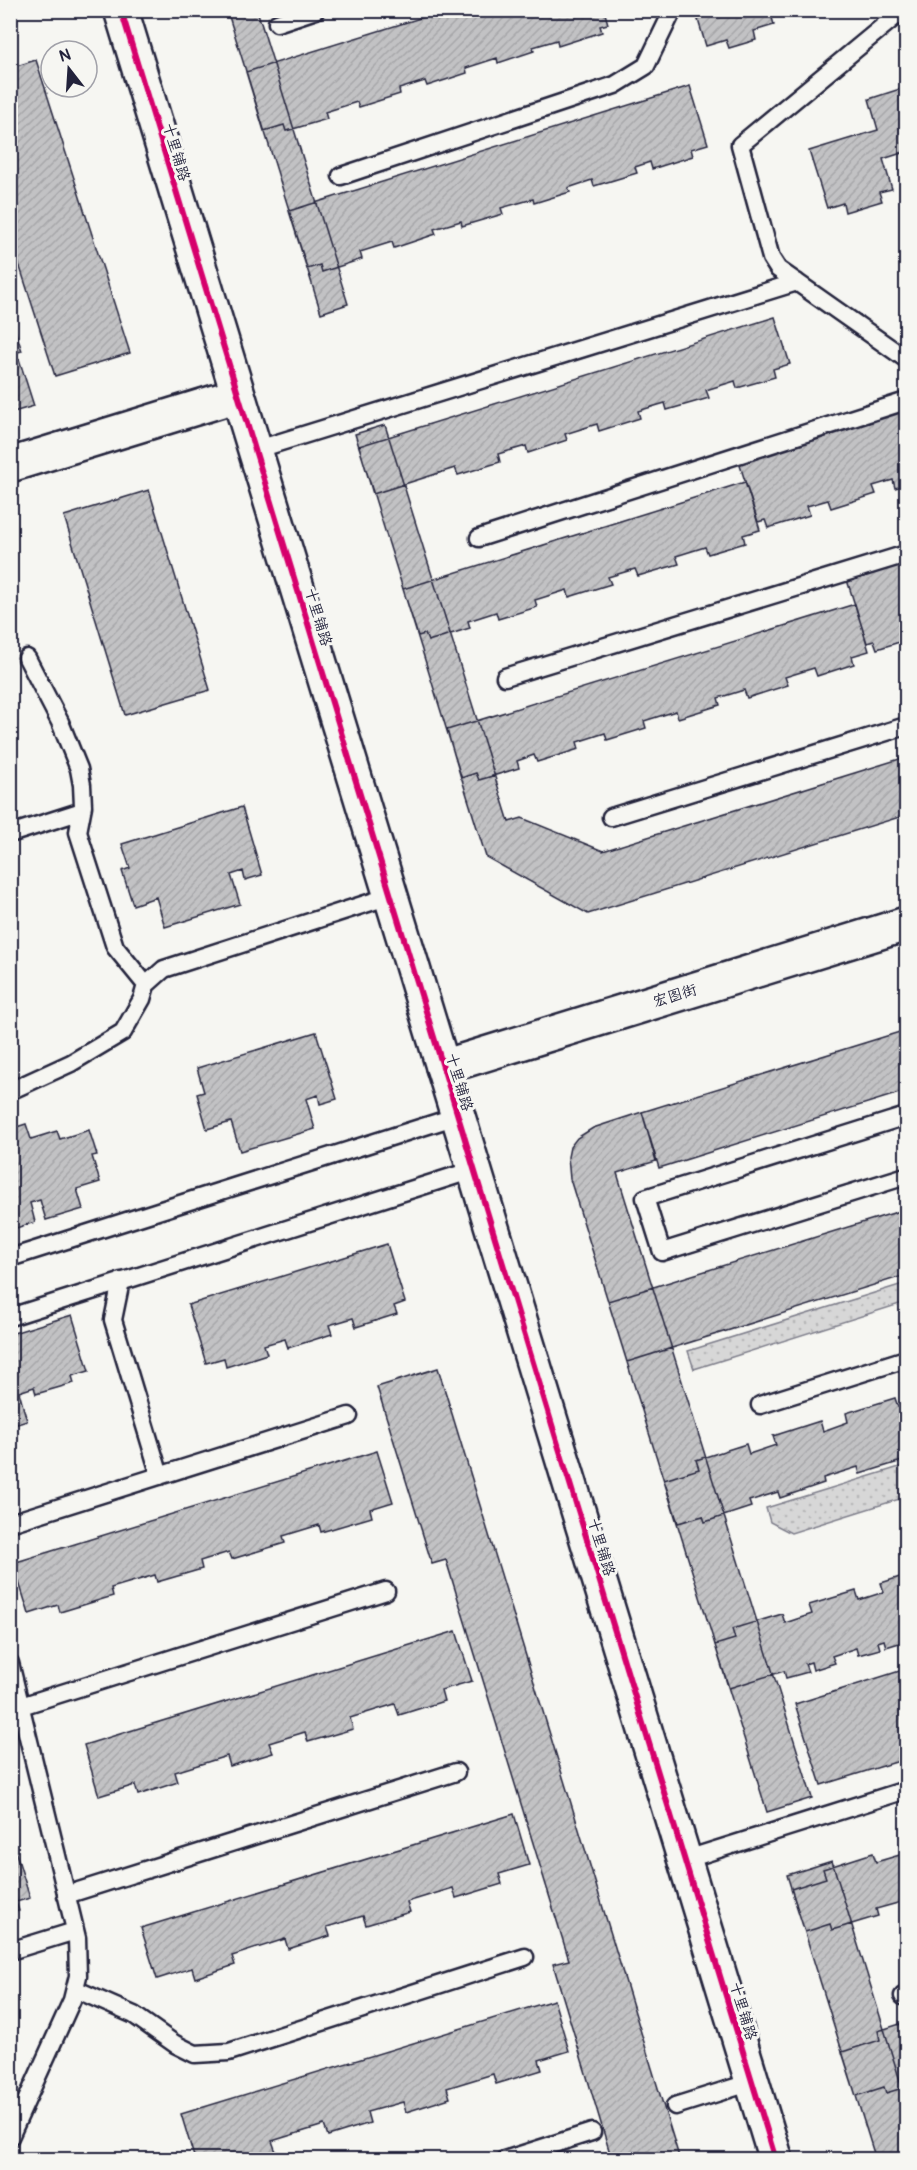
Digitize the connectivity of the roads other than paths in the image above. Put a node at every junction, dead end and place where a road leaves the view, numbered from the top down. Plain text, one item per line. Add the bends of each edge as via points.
1 (121, 10) edge
2 (316, 10) edge
3 (673, 10) edge
4 (903, 10) edge
5 (277, 23) dead end
6 (342, 176) dead end
7 (797, 282) junction
8 (906, 359) edge
9 (238, 394) junction
10 (906, 401) edge
11 (255, 450) junction
12 (10, 465) edge
13 (479, 538) dead end
14 (906, 554) edge
15 (27, 658) dead end
16 (505, 677) dead end
17 (906, 726) edge
18 (82, 811) junction
19 (611, 817) dead end
20 (10, 834) edge
21 (390, 896) junction
22 (906, 924) edge
23 (146, 985) junction
24 (442, 1067) junction
25 (10, 1091) edge
26 (457, 1116) junction
27 (906, 1116) edge
28 (473, 1170) junction
29 (906, 1176) edge
30 (10, 1258) edge
31 (122, 1281) junction
32 (10, 1317) edge
33 (906, 1359) edge
34 (760, 1405) dead end
35 (349, 1416) dead end
36 (160, 1476) junction
37 (10, 1523) edge
38 (386, 1591) dead end
39 (10, 1663) edge
40 (21, 1706) junction
41 (456, 1773) dead end
42 (906, 1790) edge
43 (684, 1860) junction
44 (66, 1895) junction
45 (75, 1931) junction
46 (10, 1951) edge
47 (525, 1957) dead end
48 (75, 1989) junction
49 (752, 2082) junction
50 (675, 2106) dead end
51 (592, 2132) dead end
52 (10, 2137) edge
53 (504, 2160) edge
54 (776, 2160) edge

1 - 9 street, 十里铺路
2 - 5 lane
3 - 6 lane via 646,66 615,85
4 - 7 lane via 740,145 771,258 778,269
7 - 8 lane
7 - 11 lane
9 - 11 street, 十里铺路
9 - 12 street
10 - 13 lane
11 - 21 street, 十里铺路
14 - 16 lane
15 - 18 lane via 79,769
17 - 19 lane
18 - 20 lane
18 - 23 lane via 78,832 115,947
21 - 23 lane via 164,969
21 - 24 street, 十里铺路
22 - 24 street, 宏图街
23 - 25 lane via 123,1032 71,1063
24 - 26 street, 十里铺路
26 - 28 street, 十里铺路
26 - 30 lane
27 - 29 lane via 645,1198 662,1252
28 - 31 lane
28 - 43 street, 十里铺路
31 - 32 lane
31 - 36 lane via 113,1320
33 - 34 lane
35 - 36 lane
36 - 37 lane
38 - 40 lane
39 - 40 lane
40 - 44 lane
41 - 44 lane
42 - 43 lane
43 - 49 street, 十里铺路
44 - 45 lane
45 - 46 lane
45 - 48 lane
47 - 48 lane via 228,2052 195,2054 134,2015
48 - 52 lane
49 - 50 lane
49 - 54 street, 十里铺路
51 - 53 lane

